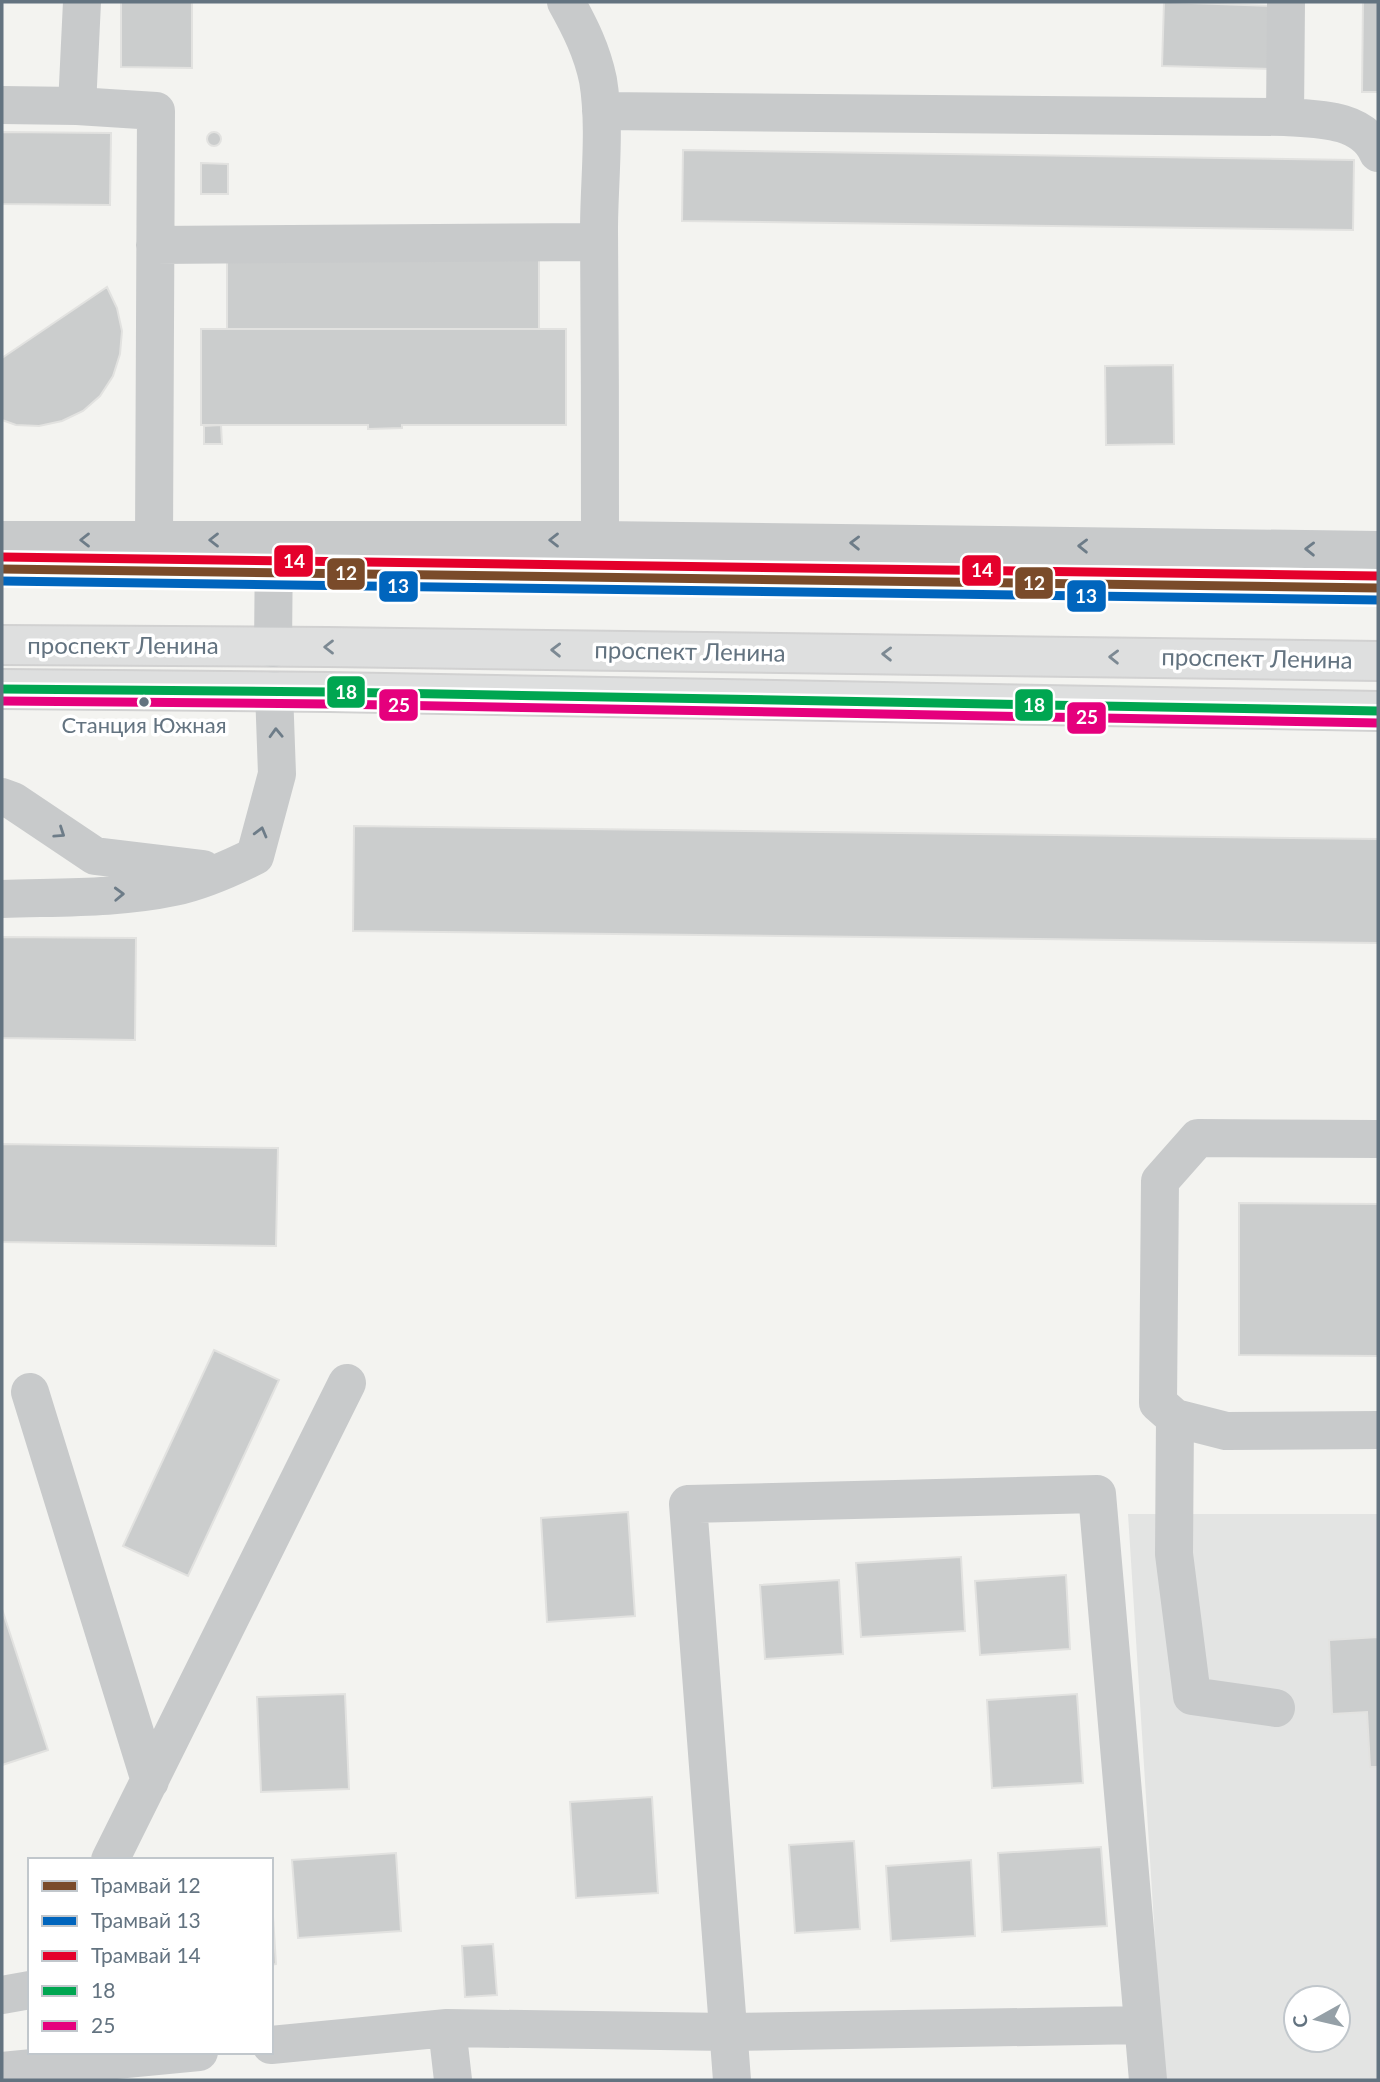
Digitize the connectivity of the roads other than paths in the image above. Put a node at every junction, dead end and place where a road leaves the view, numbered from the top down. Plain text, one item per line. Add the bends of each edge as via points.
1 (82, 2) edge
2 (566, 2) edge
3 (1286, 2) edge
4 (2, 105) edge
5 (77, 106) junction
6 (601, 111) junction
7 (1285, 117) junction
8 (1378, 153) edge
9 (599, 242) junction
10 (155, 245) junction
11 (2, 540) edge
12 (274, 540) junction
13 (600, 540) junction
14 (154, 541) junction
15 (1378, 550) edge
16 (2, 645) edge
17 (273, 648) junction
18 (1378, 661) edge
19 (2, 689) edge
20 (274, 691) junction
21 (1378, 711) edge
22 (2, 797) edge
23 (223, 872) junction
24 (2, 899) edge
25 (1378, 1139) edge
26 (346, 1383) dead end
27 (30, 1392) dead end
28 (1175, 1418) junction
29 (1378, 1430) edge
30 (1276, 1708) dead end
31 (150, 1781) junction
32 (111, 1858) edge
33 (28, 1990) edge
34 (2, 1996) edge
35 (1143, 2025) junction
36 (447, 2028) junction
37 (728, 2032) junction
38 (273, 2045) edge
39 (178, 2054) edge
40 (2, 2071) edge
41 (453, 2080) edge
42 (732, 2080) edge
43 (1148, 2080) edge

1 - 5 street
2 - 6 street via 592,54
3 - 7 street
4 - 5 street
5 - 10 street via 156,111
6 - 7 street
6 - 9 street
7 - 8 street via 1350,126 1374,143
9 - 10 street
9 - 13 street
10 - 14 street
14 -> 11 street
13 -> 12 street
12 -> 14 street
12 - 17 street
15 -> 13 street
16 - 17 main road, проспект Ленина
18 -> 17 main road, проспект Ленина
17 - 20 main road
19 - 20 main road, проспект Ленина
20 - 21 main road, проспект Ленина
23 -> 20 street via 254,856 277,774
22 -> 23 street via 95,856
24 -> 23 street via 130,894 176,887
25 - 28 street via 1198,1138 1160,1181 1158,1403
26 - 31 street
27 - 31 street
28 - 29 street via 1226,1432
28 - 30 street via 1174,1554 1192,1696
31 - 32 street
33 - 34 street
35 - 37 street
35 - 37 street via 1097,1494 688,1504
35 - 43 street
36 - 37 street
36 - 38 street
36 - 41 street
37 - 42 street
39 - 40 street

